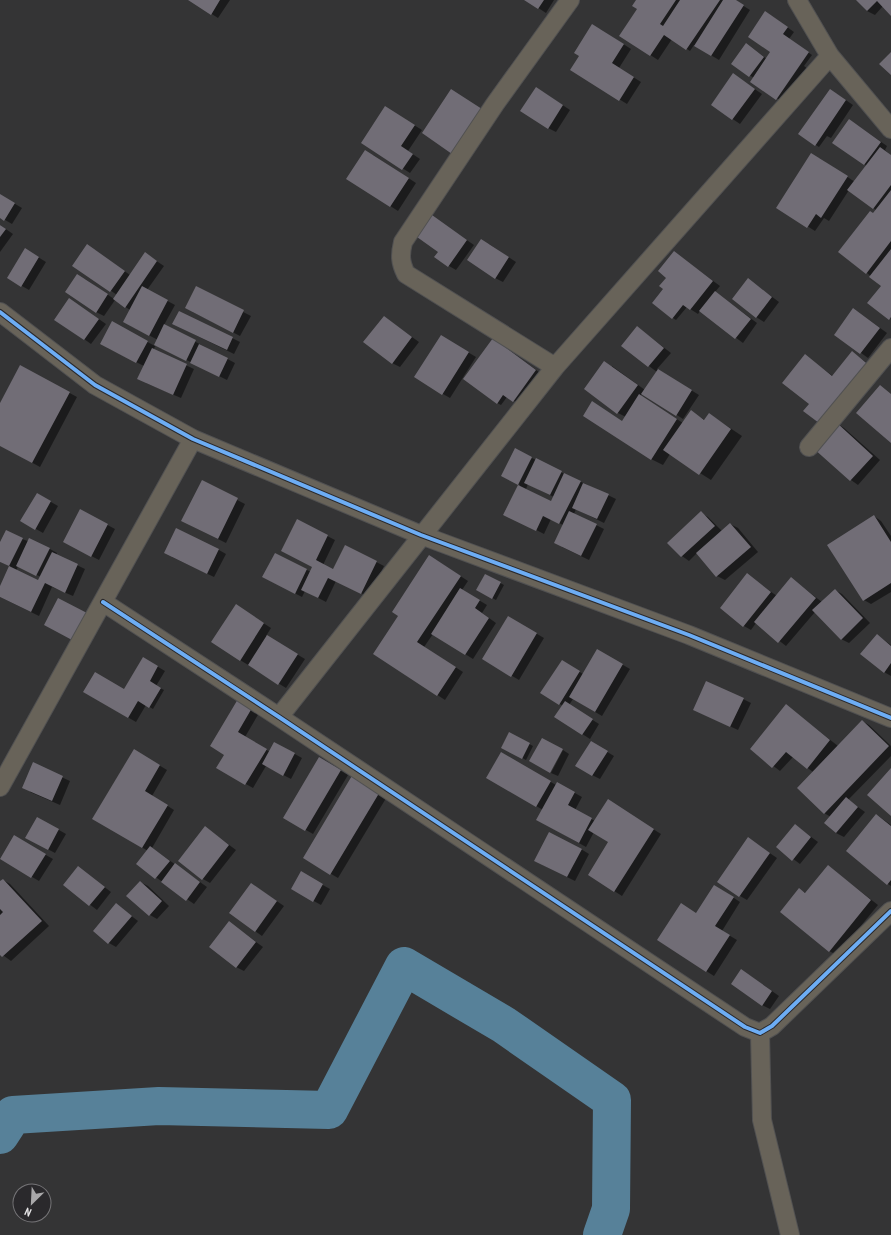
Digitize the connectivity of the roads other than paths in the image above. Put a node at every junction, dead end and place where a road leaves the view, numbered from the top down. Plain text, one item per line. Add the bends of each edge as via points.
1 (570, 0) edge
2 (797, 0) edge
3 (830, 56) junction
4 (891, 129) edge
5 (0, 312) edge
6 (891, 348) edge
7 (555, 367) junction
8 (193, 439) junction
9 (810, 447) dead end
10 (421, 535) junction
11 (103, 602) junction
12 (279, 717) junction
13 (891, 718) edge
14 (0, 787) edge
15 (891, 911) edge
16 (760, 1033) junction
17 (790, 1235) edge

1 - 7 street via 495,104 412,228 403,242 400,254 406,274
2 - 3 street
3 - 4 street
3 - 7 street
5 - 8 street via 96,385
6 - 9 street
7 - 10 street
8 - 10 street
8 - 11 street
10 - 12 street
10 - 13 street via 689,635
11 - 12 street
11 - 14 street
12 - 16 street via 738,1022
15 - 16 street via 772,1026
16 - 17 street via 762,1120

